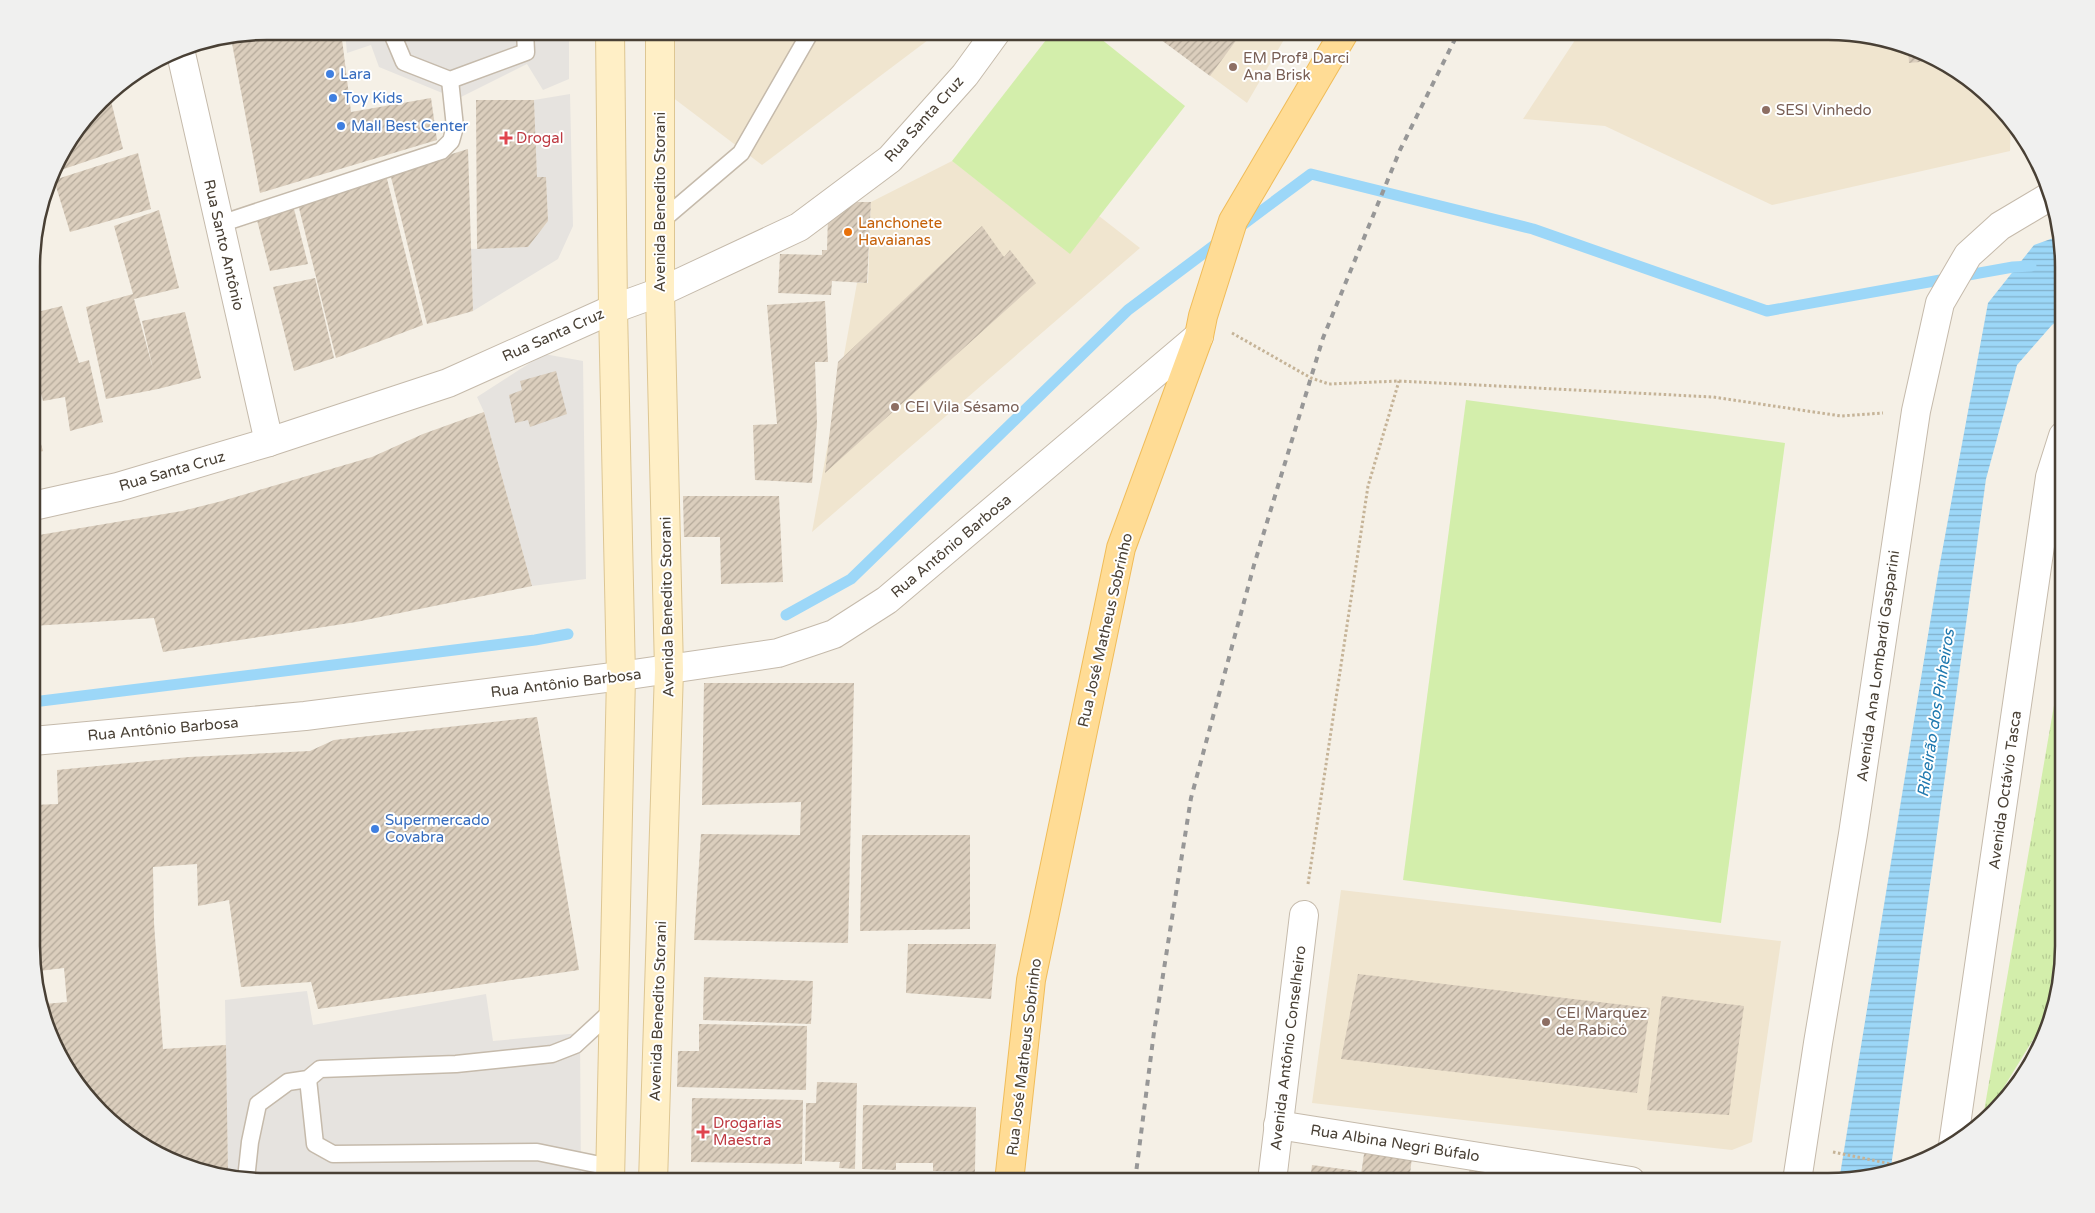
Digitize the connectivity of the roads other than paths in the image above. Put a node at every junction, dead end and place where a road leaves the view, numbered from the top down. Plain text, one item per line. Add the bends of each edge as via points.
1 (395, 40) edge
2 (525, 40) edge
3 (610, 40) edge
4 (660, 40) edge
5 (806, 40) edge
6 (990, 40) edge
7 (1341, 40) edge
8 (182, 56) edge
9 (450, 80) junction
10 (2045, 199) edge
11 (660, 222) junction
12 (220, 224) junction
13 (660, 292) junction
14 (613, 309) junction
15 (1201, 326) junction
16 (269, 442) junction
17 (2055, 461) edge
18 (40, 504) edge
19 (669, 670) junction
20 (621, 676) junction
21 (40, 740) edge
22 (1304, 914) road end
23 (614, 1009) junction
24 (308, 1078) junction
25 (1278, 1124) junction
26 (1955, 1135) edge
27 (247, 1172) edge
28 (607, 1173) edge
29 (610, 1173) edge
30 (652, 1173) edge
31 (1010, 1173) edge
32 (1273, 1173) edge
33 (1581, 1173) edge
34 (1798, 1173) edge

1 - 9 lane via 404,62
2 - 9 lane via 526,52
3 - 14 main road
4 - 11 main road, Avenida Benedito Storani
5 - 11 lane via 741,153
6 - 13 street, Rua Santa Cruz via 965,75 890,159 799,227
7 - 15 main road, Rua José Matheus Sobrinho via 1233,221
8 - 12 street, Rua Santo Antônio
9 - 12 lane via 455,127 451,141 441,151
10 - 34 street, Avenida Ana Lombardi Gasparini via 2000,226 1968,255 1940,303 1916,411
11 - 13 main road, Avenida Benedito Storani
12 - 16 street, Rua Santo Antônio
13 - 14 street, Rua Santa Cruz
13 - 19 main road, Avenida Benedito Storani
14 - 16 street, Rua Santa Cruz via 448,383
14 - 20 main road
15 - 19 street, Rua Antônio Barbosa via 887,600 834,634 778,653
15 - 31 main road, Rua José Matheus Sobrinho via 1120,548 1031,980
16 - 18 street, Rua Santa Cruz via 118,487
17 - 26 street, Avenida Octávio Tasca via 2050,477
19 - 20 street, Rua Antônio Barbosa
19 - 30 main road, Avenida Benedito Storani
20 - 21 street, Rua Antônio Barbosa via 305,716
20 - 23 main road
22 - 25 street, Avenida Antônio Conselheiro
23 - 24 lane via 575,1045 552,1054 456,1064 320,1069
23 - 29 main road
24 - 27 lane via 288,1082 258,1104
24 - 28 lane via 315,1144 333,1154 537,1152
25 - 32 street, Avenida Antônio Conselheiro
25 - 33 street, Rua Albina Negri Búfalo

